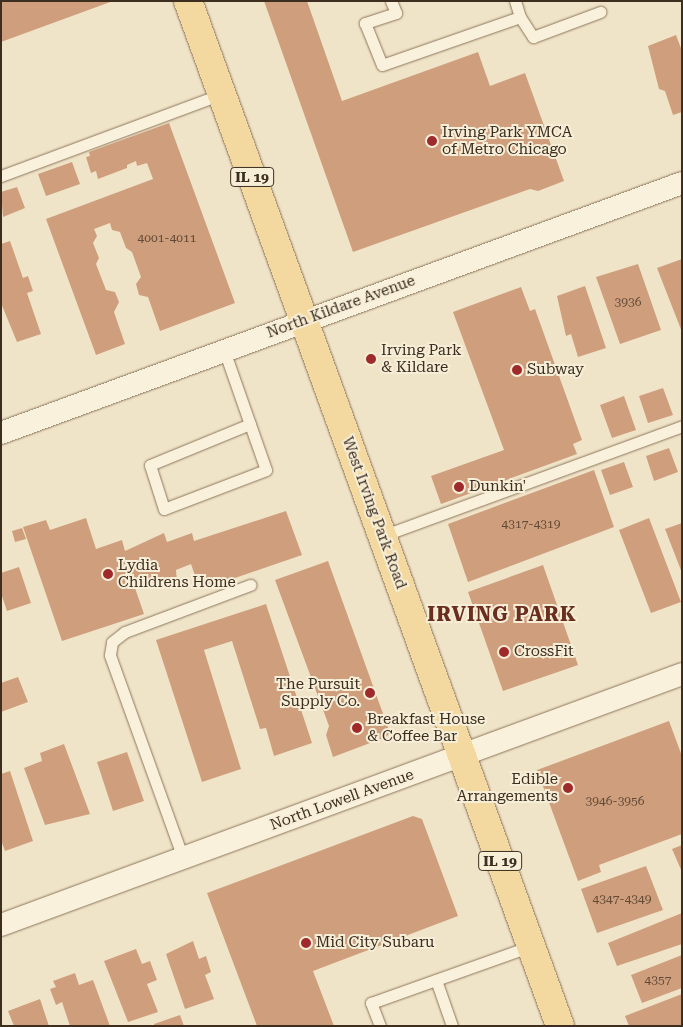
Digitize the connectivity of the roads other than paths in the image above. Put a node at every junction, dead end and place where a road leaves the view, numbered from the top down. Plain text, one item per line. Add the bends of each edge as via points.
1 (188, 1) edge
2 (392, 1) edge
3 (515, 1) edge
4 (600, 12) dead end
5 (520, 17) junction
6 (222, 94) junction
7 (1, 176) edge
8 (682, 183) edge
9 (304, 320) junction
10 (224, 350) junction
11 (250, 424) junction
12 (682, 426) edge
13 (1, 433) edge
14 (382, 536) junction
15 (250, 585) dead end
16 (682, 674) edge
17 (462, 756) junction
18 (183, 858) junction
19 (1, 925) edge
20 (531, 946) junction
21 (436, 980) junction
22 (380, 1026) edge
23 (452, 1026) edge
24 (560, 1026) edge

1 - 6 main road, West Irving Park Road / IL 19
2 - 5 lane via 396,14 365,23 382,66
3 - 5 lane
4 - 5 lane via 533,37
6 - 7 lane
6 - 9 main road, West Irving Park Road / IL 19
8 - 9 street, North Kildare Avenue
9 - 10 street, North Kildare Avenue
9 - 14 main road, West Irving Park Road / IL 19
10 - 11 lane
10 - 13 street, North Kildare Avenue
11 - 11 lane via 266,470 164,509 150,465
12 - 14 lane
14 - 17 main road, West Irving Park Road / IL 19
15 - 18 lane via 125,632 112,642 110,655
16 - 17 street, North Lowell Avenue
17 - 18 street, North Lowell Avenue
17 - 20 main road, West Irving Park Road / IL 19
18 - 19 street, North Lowell Avenue
20 - 21 lane
20 - 24 main road, West Irving Park Road / IL 19
21 - 22 lane via 371,1003
21 - 23 lane

